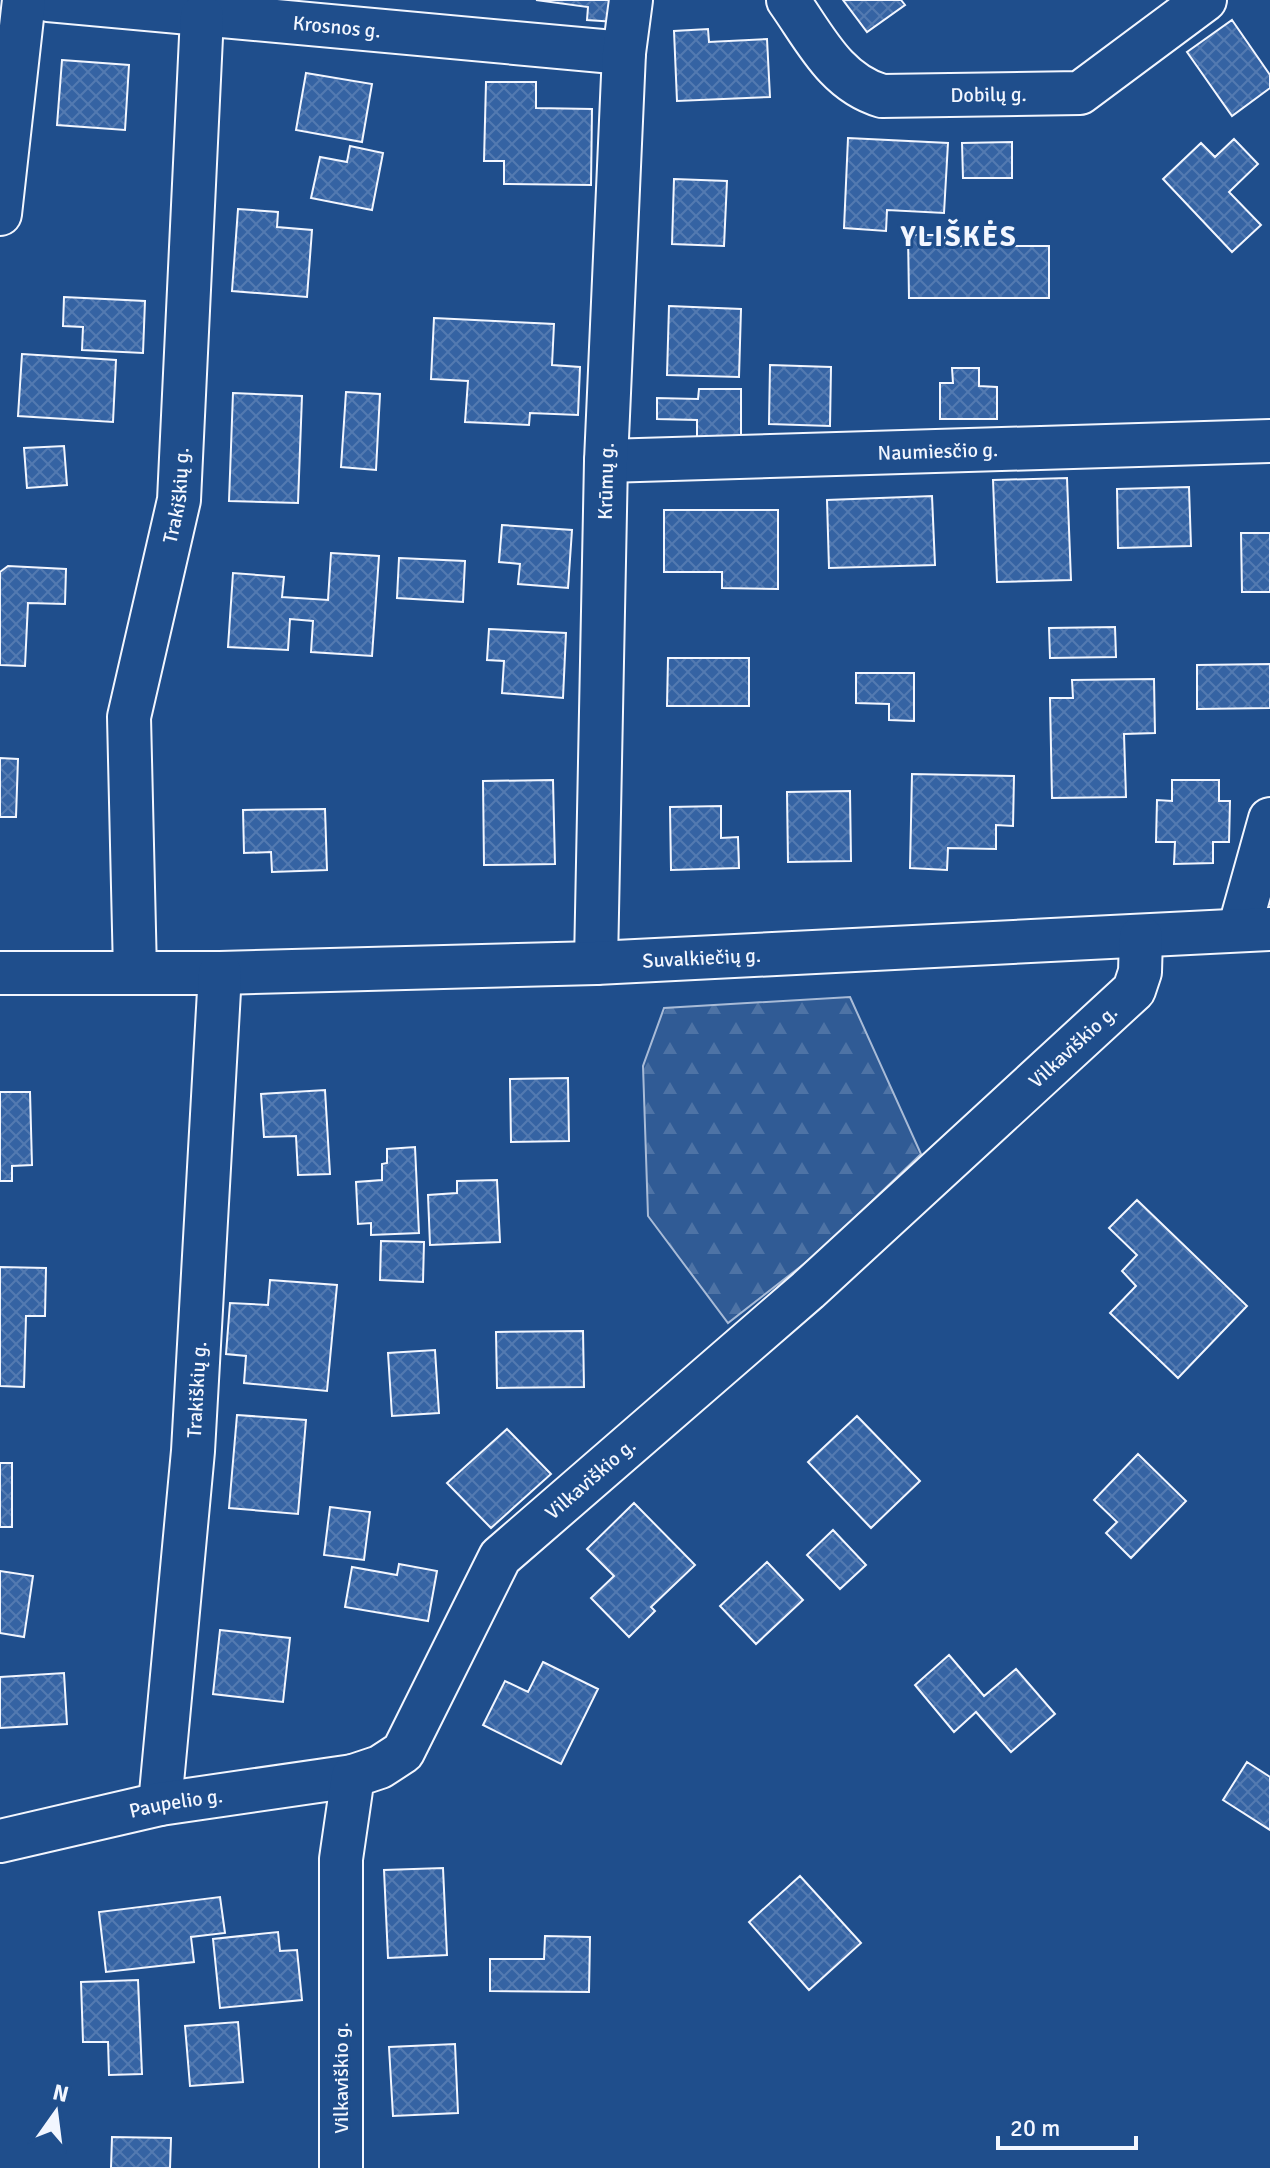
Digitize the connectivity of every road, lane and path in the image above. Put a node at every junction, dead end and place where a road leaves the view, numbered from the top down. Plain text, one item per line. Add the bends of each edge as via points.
1 (24, 0) edge
2 (48, 0) edge
3 (631, 0) edge
4 (788, 0) edge
5 (1205, 0) edge
6 (202, 16) junction
7 (624, 53) junction
8 (0, 214) edge
9 (1270, 441) edge
10 (606, 461) junction
11 (1270, 819) edge
12 (1254, 930) edge
13 (1141, 937) junction
14 (596, 963) junction
15 (135, 972) junction
16 (0, 973) edge
17 (220, 973) junction
18 (353, 1776) junction
19 (160, 1804) junction
20 (9, 1831) edge
21 (341, 2168) edge

1 - 8 street
2 - 6 street, Krosnos g.
3 - 7 street, Krūmų g.
4 - 5 street, Dobilų g. via 843,76 859,89 882,96 1080,93
6 - 7 street, Krosnos g.
6 - 15 street, Trakiškių g. via 179,500 129,717
7 - 10 street, Krūmų g.
9 - 10 street, Naumiesčio g.
10 - 14 street, Krūmų g.
11 - 12 street
12 - 13 street, Suvalkiečių g.
13 - 14 street, Suvalkiečių g.
13 - 18 street, Vilkaviškio g. via 1134,990 808,1290 500,1557 403,1752
14 - 17 street, Suvalkiečių g.
15 - 16 street, Suvalkiečių g.
15 - 17 street, Suvalkiečių g.
17 - 19 street, Trakiškių g. via 193,1451
18 - 19 street, Paupelio g.
18 - 21 street, Vilkaviškio g. via 341,1859
19 - 20 street, Paupelio g.

